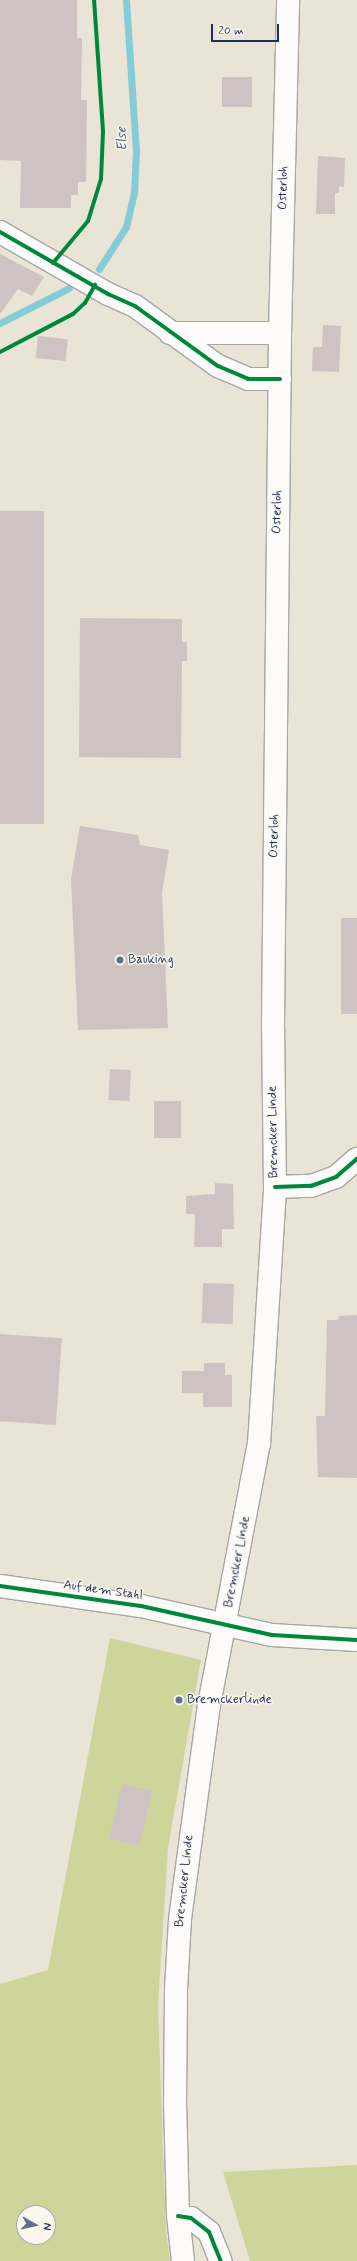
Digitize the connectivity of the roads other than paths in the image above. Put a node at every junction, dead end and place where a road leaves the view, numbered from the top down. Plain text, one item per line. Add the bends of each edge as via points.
1 (288, 0) edge
2 (0, 232) edge
3 (170, 333) junction
4 (280, 333) junction
5 (280, 379) junction
6 (272, 1025) joint
7 (357, 1159) edge
8 (274, 1186) junction
9 (0, 1586) edge
10 (226, 1623) junction
11 (357, 1640) edge
12 (178, 2216) junction
13 (183, 2261) edge
14 (222, 2261) edge

1 - 4 main road, Osterloh
2 - 3 main road via 108,294 135,306
3 - 4 main road
3 - 5 main road via 218,366 248,379
4 - 5 main road, Osterloh
5 - 6 main road, Osterloh
6 - 8 main road, Bremcker Linde
7 - 8 main road via 336,1177 311,1186
8 - 10 main road, Bremcker Linde via 259,1444
9 - 10 main road, Auf dem Stahl via 141,1606
10 - 11 main road, Auf dem Stahl via 272,1635
10 - 12 main road, Bremcker Linde via 209,1705 180,1918 176,1989 175,2105
12 - 13 main road, Bremcker Linde
12 - 14 main road via 191,2218 209,2232

